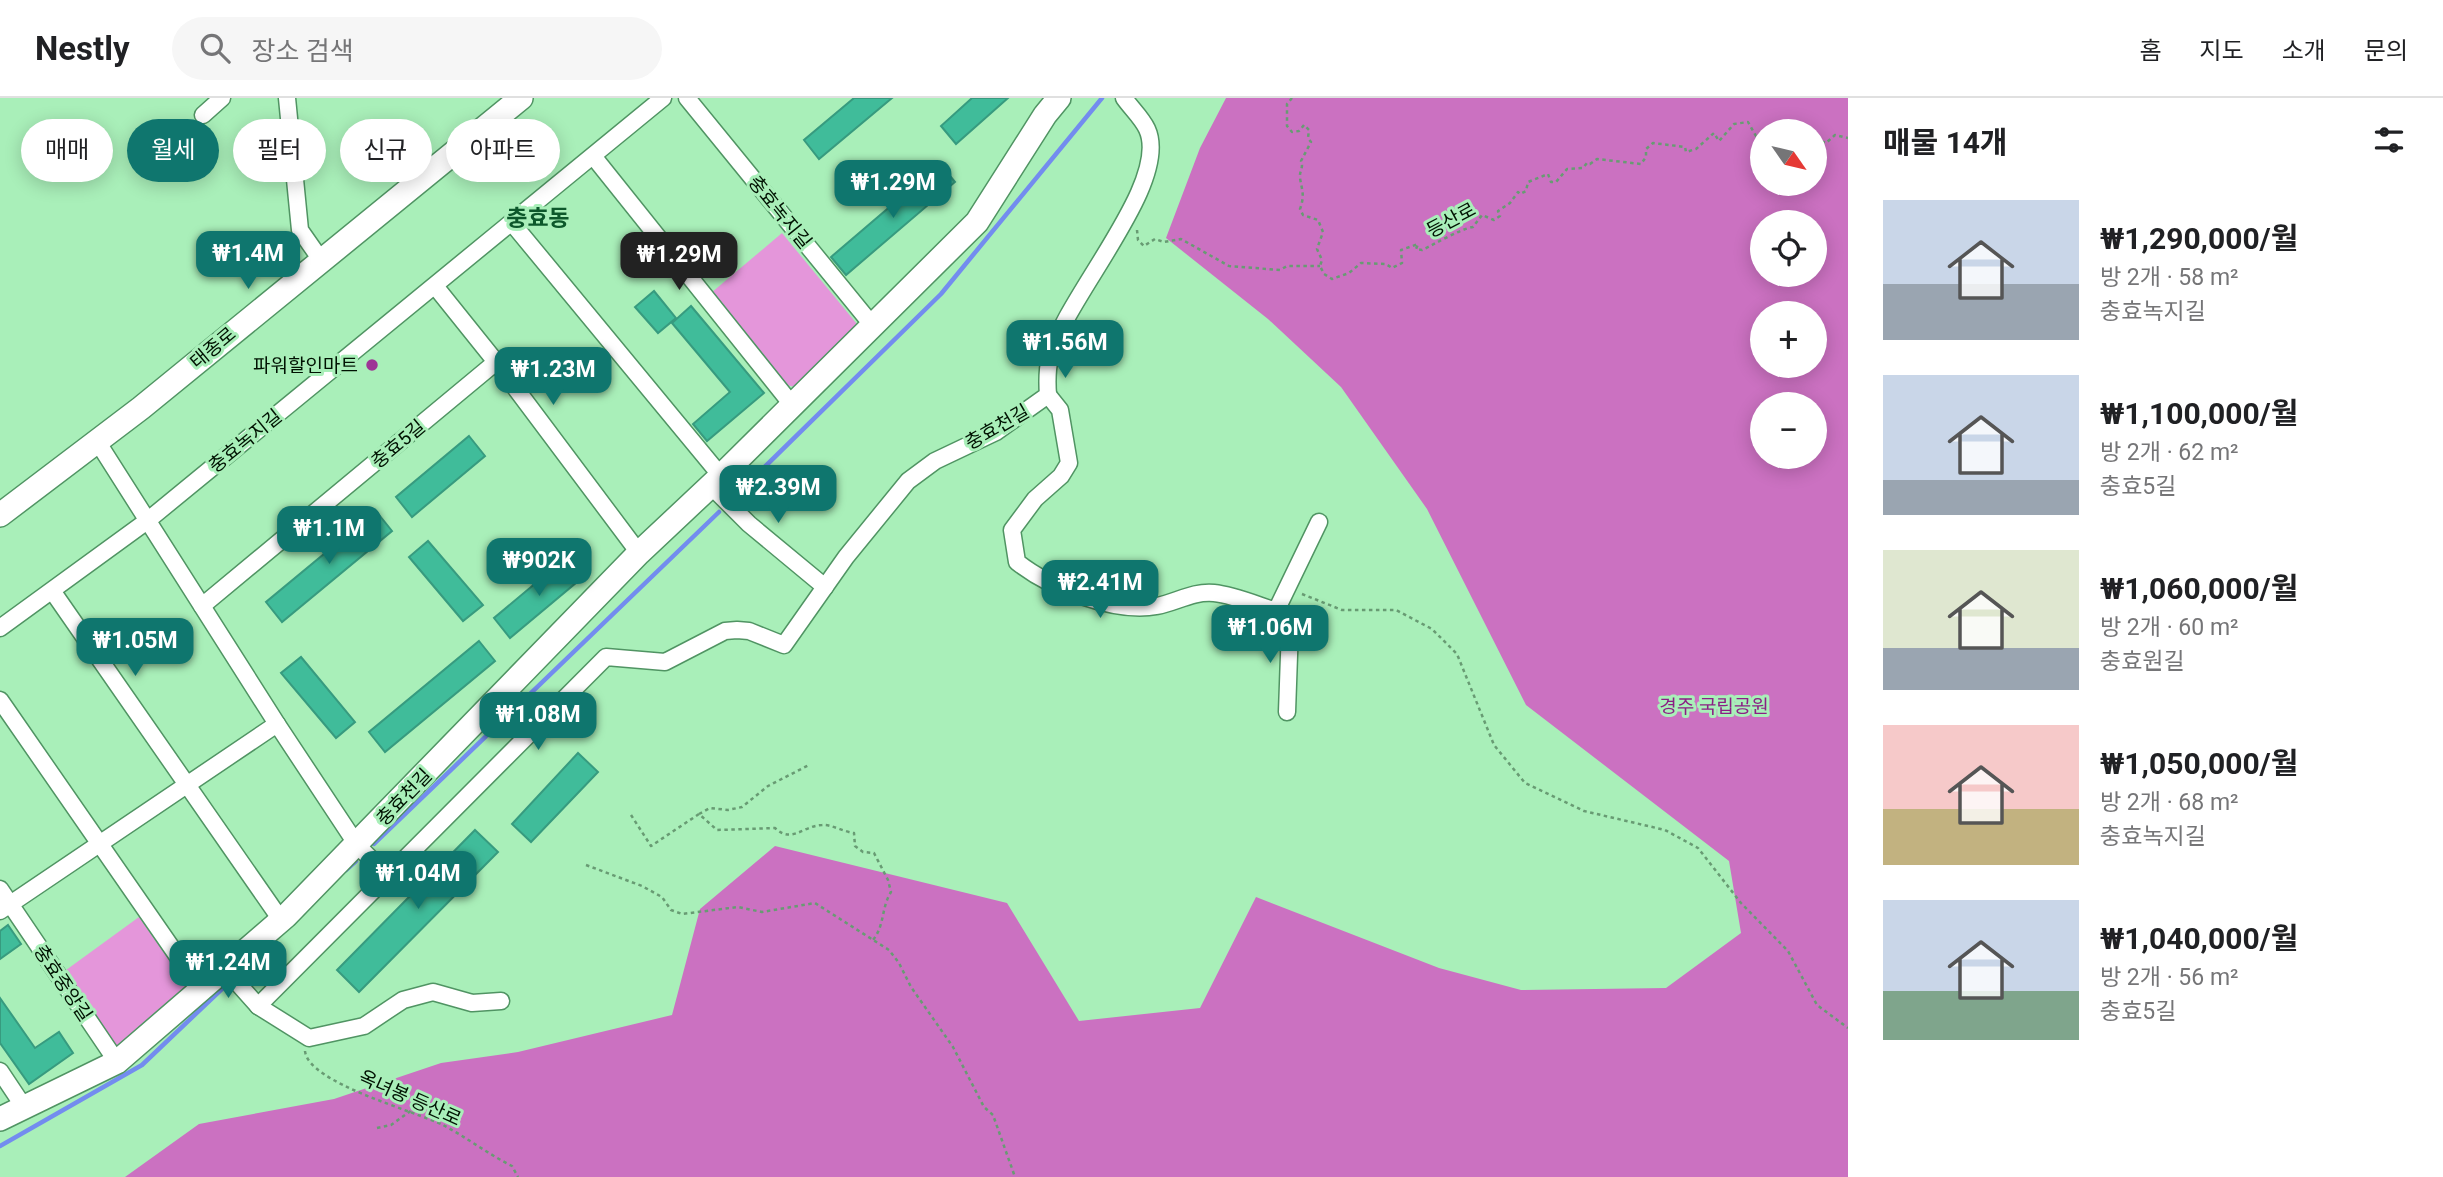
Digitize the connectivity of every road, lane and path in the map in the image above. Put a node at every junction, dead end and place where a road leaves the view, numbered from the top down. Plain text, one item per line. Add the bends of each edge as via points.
1 (222, 98) edge
2 (287, 98) edge
3 (521, 98) edge
4 (663, 98) edge
5 (687, 98) edge
6 (1059, 98) edge
7 (1124, 98) edge
8 (1292, 98) edge
9 (203, 115) dead end
10 (1750, 126) edge
11 (1848, 138) edge
12 (1827, 142) edge
13 (593, 156) junction
14 (1132, 205) junction
15 (512, 223) junction
16 (321, 260) junction
17 (1320, 266) junction
18 (435, 286) junction
19 (873, 326) junction
20 (496, 362) junction
21 (1048, 395) junction
22 (793, 406) junction
23 (97, 441) junction
24 (716, 481) junction
25 (0, 515) edge
26 (147, 521) junction
27 (1319, 522) dead end
28 (639, 553) junction
29 (825, 587) junction
30 (53, 592) junction
31 (1285, 596) junction
32 (202, 606) junction
33 (1276, 611) junction
34 (0, 628) edge
35 (0, 700) edge
36 (1287, 712) dead end
37 (277, 724) junction
38 (809, 765) dead end
39 (187, 784) junction
40 (699, 814) junction
41 (631, 815) dead end
42 (99, 844) junction
43 (357, 845) junction
44 (586, 865) dead end
45 (388, 877) junction
46 (0, 889) edge
47 (5, 908) edge
48 (281, 920) junction
49 (873, 940) junction
50 (225, 969) junction
51 (201, 989) junction
52 (501, 1001) dead end
53 (258, 1006) junction
54 (1848, 1028) edge
55 (309, 1038) junction
56 (117, 1062) junction
57 (0, 1071) edge
58 (24, 1107) junction
59 (412, 1110) junction
60 (0, 1119) edge
61 (377, 1128) dead end
62 (518, 1177) edge
63 (1015, 1177) edge

1 - 9 street
2 - 16 street via 300,230
3 - 16 street, 태종로
4 - 13 street, 충효녹지길
5 - 19 street, 충효녹지길
6 - 19 street, 충효천길 via 978,222
7 - 14 street, 충효천길 via 1147,129 1152,158
8 - 17 path via 1287,104 1287,126 1292,132 1304,125 1311,142 1301,161 1304,193 1300,209 1303,215 1318,220
10 - 17 path, 등산로 via 1734,124 1719,141 1714,133 1686,152 1685,147 1653,143 1641,164 1597,159 1583,168 1567,169 1556,183 1548,174 1528,182 1526,191 1518,192 1494,220 1482,215 1473,227 1450,238 1422,250 1416,249 1418,244 1401,250 1402,263 1392,268 1361,263 1332,279
11 - 12 path via 1835,135
13 - 15 street, 충효녹지길
13 - 22 street
14 - 17 path via 1143,246 1155,239 1181,240 1230,266 1280,270
14 - 21 street, 충효천길 via 1082,288 1050,355
15 - 18 street, 충효녹지길
15 - 24 street
16 - 23 street, 태종로
18 - 20 street
18 - 26 street, 충효녹지길
19 - 22 street, 충효천길
20 - 28 street
20 - 32 street, 충효5길
21 - 29 street, 충효천길 via 996,432 935,461 908,481
21 - 33 street via 1060,410 1069,463 1012,530 1017,562 1037,578 1121,608 1157,606 1196,593 1216,593
22 - 24 street, 충효천길
23 - 25 street, 태종로
23 - 26 street
24 - 28 street, 충효천길
24 - 29 street via 749,524
26 - 30 street, 충효녹지길
26 - 32 street
27 - 31 street
28 - 43 street, 충효천길
29 - 45 street via 784,645 737,630 725,631 665,662 606,657
30 - 34 street, 충효녹지길
30 - 39 street
31 - 33 street
31 - 54 path via 1300,593 1342,610 1396,610 1432,629 1457,654 1494,745 1525,783 1584,811 1665,830 1699,848 1741,903 1788,950 1817,1005
32 - 37 street
33 - 36 street via 1290,627
35 - 42 street
37 - 39 street
37 - 43 street
38 - 40 path via 768,786 742,807 710,808
39 - 42 street
39 - 48 street
40 - 41 path via 650,846
40 - 49 path via 717,830 775,828 793,836 825,824 854,833 855,846 874,853 891,892 883,905 881,929
42 - 47 street
42 - 51 street
43 - 45 street
43 - 48 street, 충효천길
44 - 49 path via 642,886 682,914 738,906 762,912 816,903
45 - 53 street
46 - 47 street
47 - 56 street, 충효중앙길
48 - 50 street, 충효천길
49 - 63 path via 899,963 953,1047 984,1107 993,1115
50 - 51 street, 충효천길
50 - 53 street
51 - 56 street, 충효천길
52 - 55 street via 472,1003 433,992 403,1000 364,1026
53 - 55 street
55 - 59 path, 옥녀봉 등산로 via 304,1054 314,1068 376,1100
56 - 58 street, 충효천길
57 - 58 street
58 - 60 street, 충효천길
59 - 61 path via 391,1125
59 - 62 path, 옥녀봉 등산로 via 512,1166

